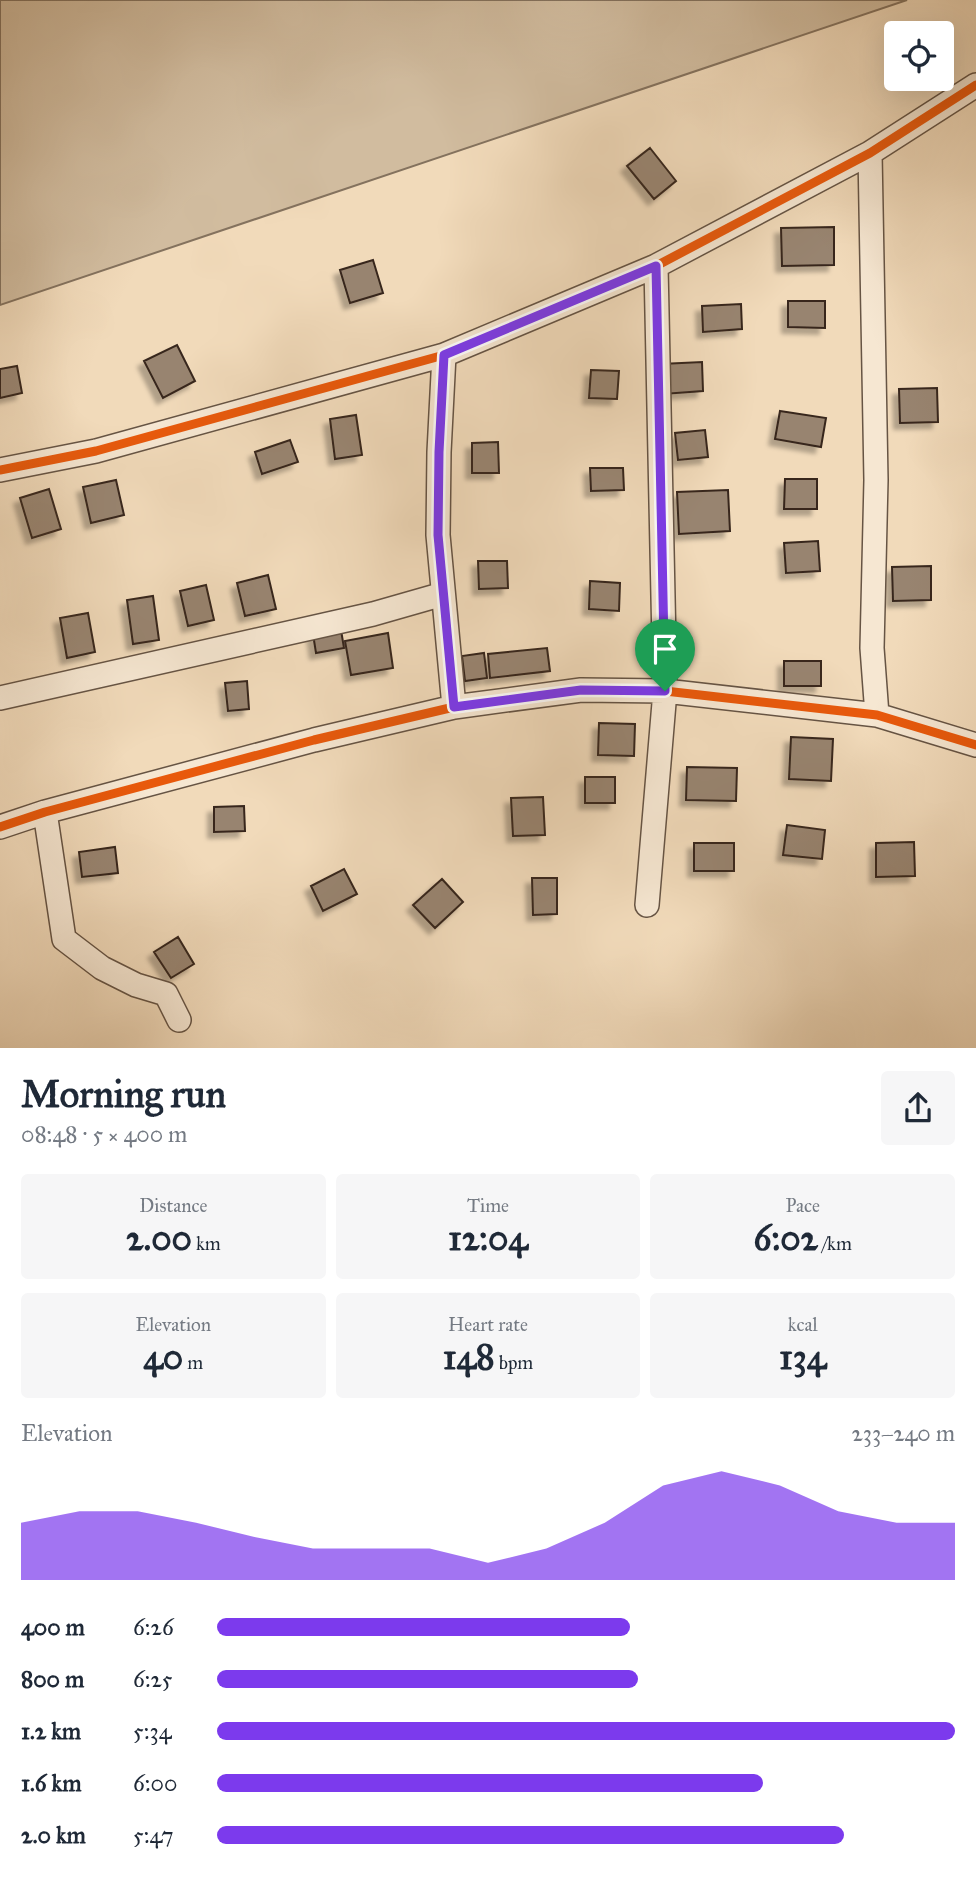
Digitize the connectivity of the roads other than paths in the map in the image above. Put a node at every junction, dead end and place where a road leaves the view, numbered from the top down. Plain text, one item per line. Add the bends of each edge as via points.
1 (976, 85) edge
2 (870, 153) junction
3 (656, 266) junction
4 (444, 355) junction
5 (0, 470) edge
6 (443, 594) junction
7 (665, 691) junction
8 (0, 698) edge
9 (454, 707) junction
10 (877, 715) junction
11 (976, 745) edge
12 (45, 812) junction
13 (0, 827) edge
14 (648, 905) dead end
15 (179, 1020) dead end

1 - 2 street
2 - 3 street
2 - 10 street via 876,480 872,648
3 - 4 street
3 - 7 street
4 - 5 street via 96,451
4 - 6 street via 438,535
6 - 8 street
6 - 9 street
7 - 9 street via 581,690
7 - 10 street
7 - 14 street
9 - 12 street
10 - 11 street
12 - 13 street
12 - 15 street via 64,939 102,968 166,994

